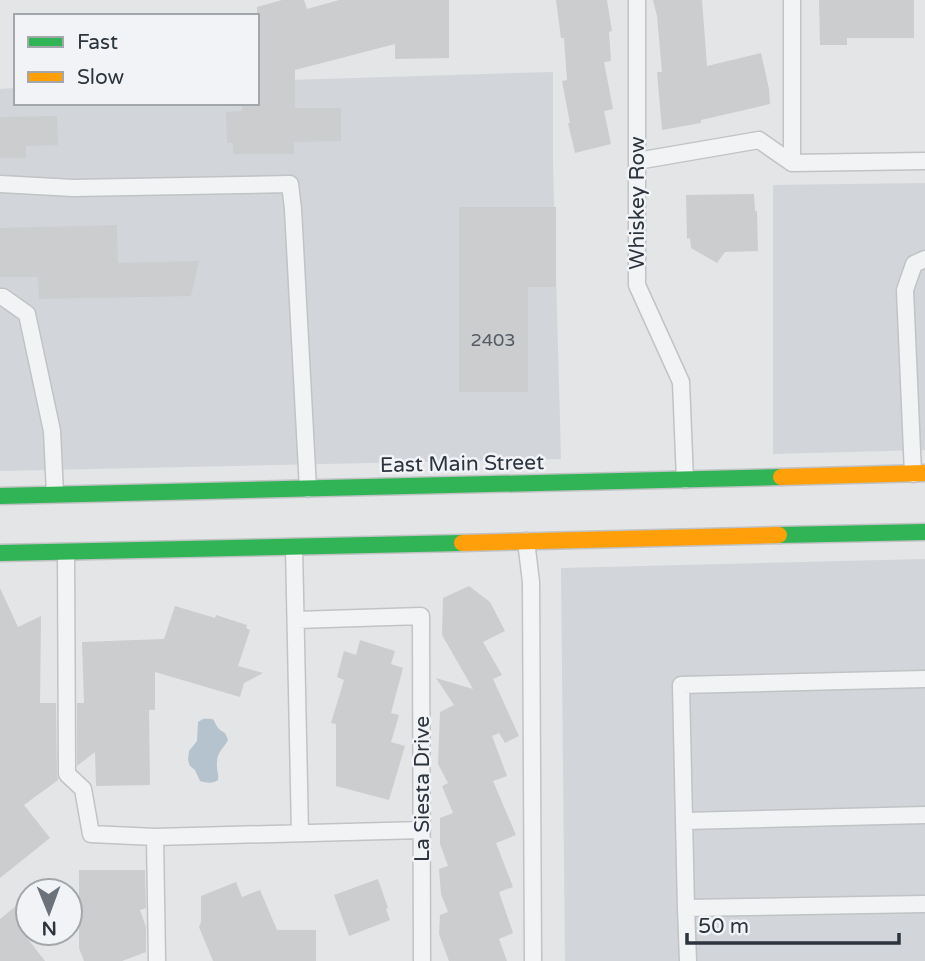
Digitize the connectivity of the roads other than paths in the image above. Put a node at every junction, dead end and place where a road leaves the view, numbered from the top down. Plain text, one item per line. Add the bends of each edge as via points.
1 (637, 0) edge
2 (792, 0) edge
3 (637, 161) junction
4 (925, 161) edge
5 (792, 163) junction
6 (0, 184) edge
7 (925, 259) edge
8 (0, 297) edge
9 (919, 474) edge
10 (685, 480) junction
11 (308, 489) junction
12 (55, 494) junction
13 (0, 496) edge
14 (925, 532) edge
15 (526, 541) junction
16 (294, 547) junction
17 (66, 552) junction
18 (0, 554) edge
19 (296, 620) junction
20 (925, 678) edge
21 (925, 816) edge
22 (685, 821) junction
23 (422, 830) junction
24 (300, 833) junction
25 (156, 837) junction
26 (925, 904) edge
27 (686, 908) junction
28 (157, 961) edge
29 (422, 961) edge
30 (533, 961) edge
31 (688, 961) edge

1 - 3 lane, Whiskey Row
2 - 5 lane
3 - 5 lane via 759,140
3 - 10 lane, Whiskey Row via 637,285 681,382
4 - 5 lane
6 - 11 lane via 73,188 289,184
7 - 9 lane via 914,264 905,290
8 - 12 lane via 27,314 52,432
9 - 10 main road, East Main Street
10 - 11 main road, East Main Street
11 - 12 main road, East Main Street
12 - 13 main road, East Main Street
14 - 15 main road
15 - 16 main road
15 - 30 lane via 531,582
16 - 17 main road
16 - 19 lane
17 - 18 main road
17 - 25 lane via 67,774 83,789 91,834
19 - 23 lane, La Siesta Drive via 421,616
19 - 24 lane
20 - 22 lane via 681,685
21 - 22 lane
22 - 27 lane
23 - 24 lane
23 - 29 lane, La Siesta Drive
24 - 25 lane
25 - 28 lane
26 - 27 lane
27 - 31 lane

